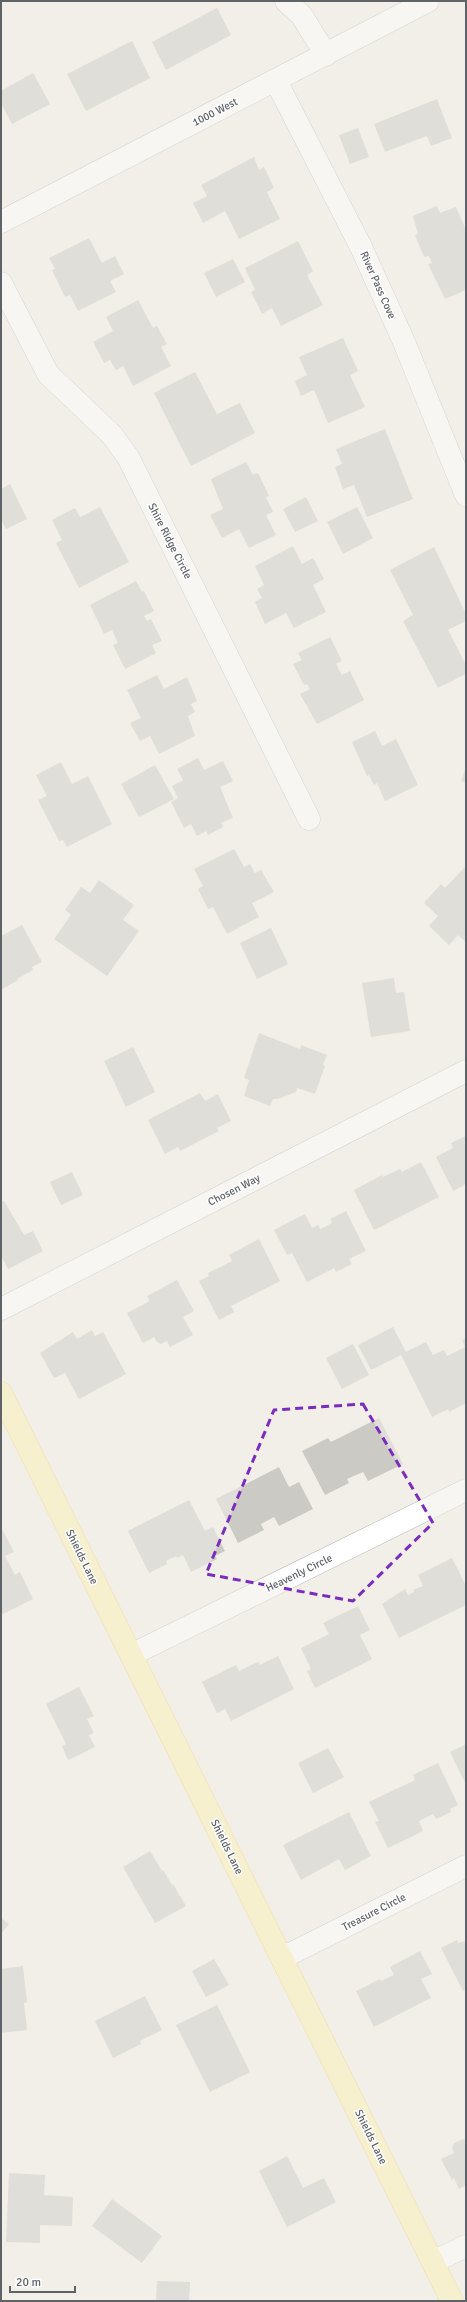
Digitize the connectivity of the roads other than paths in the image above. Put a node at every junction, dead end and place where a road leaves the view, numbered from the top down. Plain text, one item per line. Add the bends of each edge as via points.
1 (286, 1) edge
2 (428, 1) edge
3 (326, 55) junction
4 (276, 81) junction
5 (1, 222) edge
6 (1, 283) edge
7 (466, 495) edge
8 (309, 819) dead end
9 (466, 1071) edge
10 (1, 1309) edge
11 (1, 1393) edge
12 (466, 1490) edge
13 (131, 1655) junction
14 (466, 1866) edge
15 (282, 1958) junction
16 (466, 2246) edge
17 (433, 2262) junction
18 (452, 2301) edge

1 - 3 street via 302,16
2 - 3 street, 1000 West
3 - 4 street, 1000 West
4 - 5 street, 1000 West
4 - 7 street, River Pass Cove via 361,247 428,400
6 - 8 street, Shire Ridge Circle via 48,374 112,435 124,451
9 - 10 street, Chosen Way
11 - 13 main road, Shields Lane
12 - 13 street, Heavenly Circle
13 - 15 main road, Shields Lane
14 - 15 street, Treasure Circle
15 - 17 main road, Shields Lane
16 - 17 street
17 - 18 main road, Shields Lane

